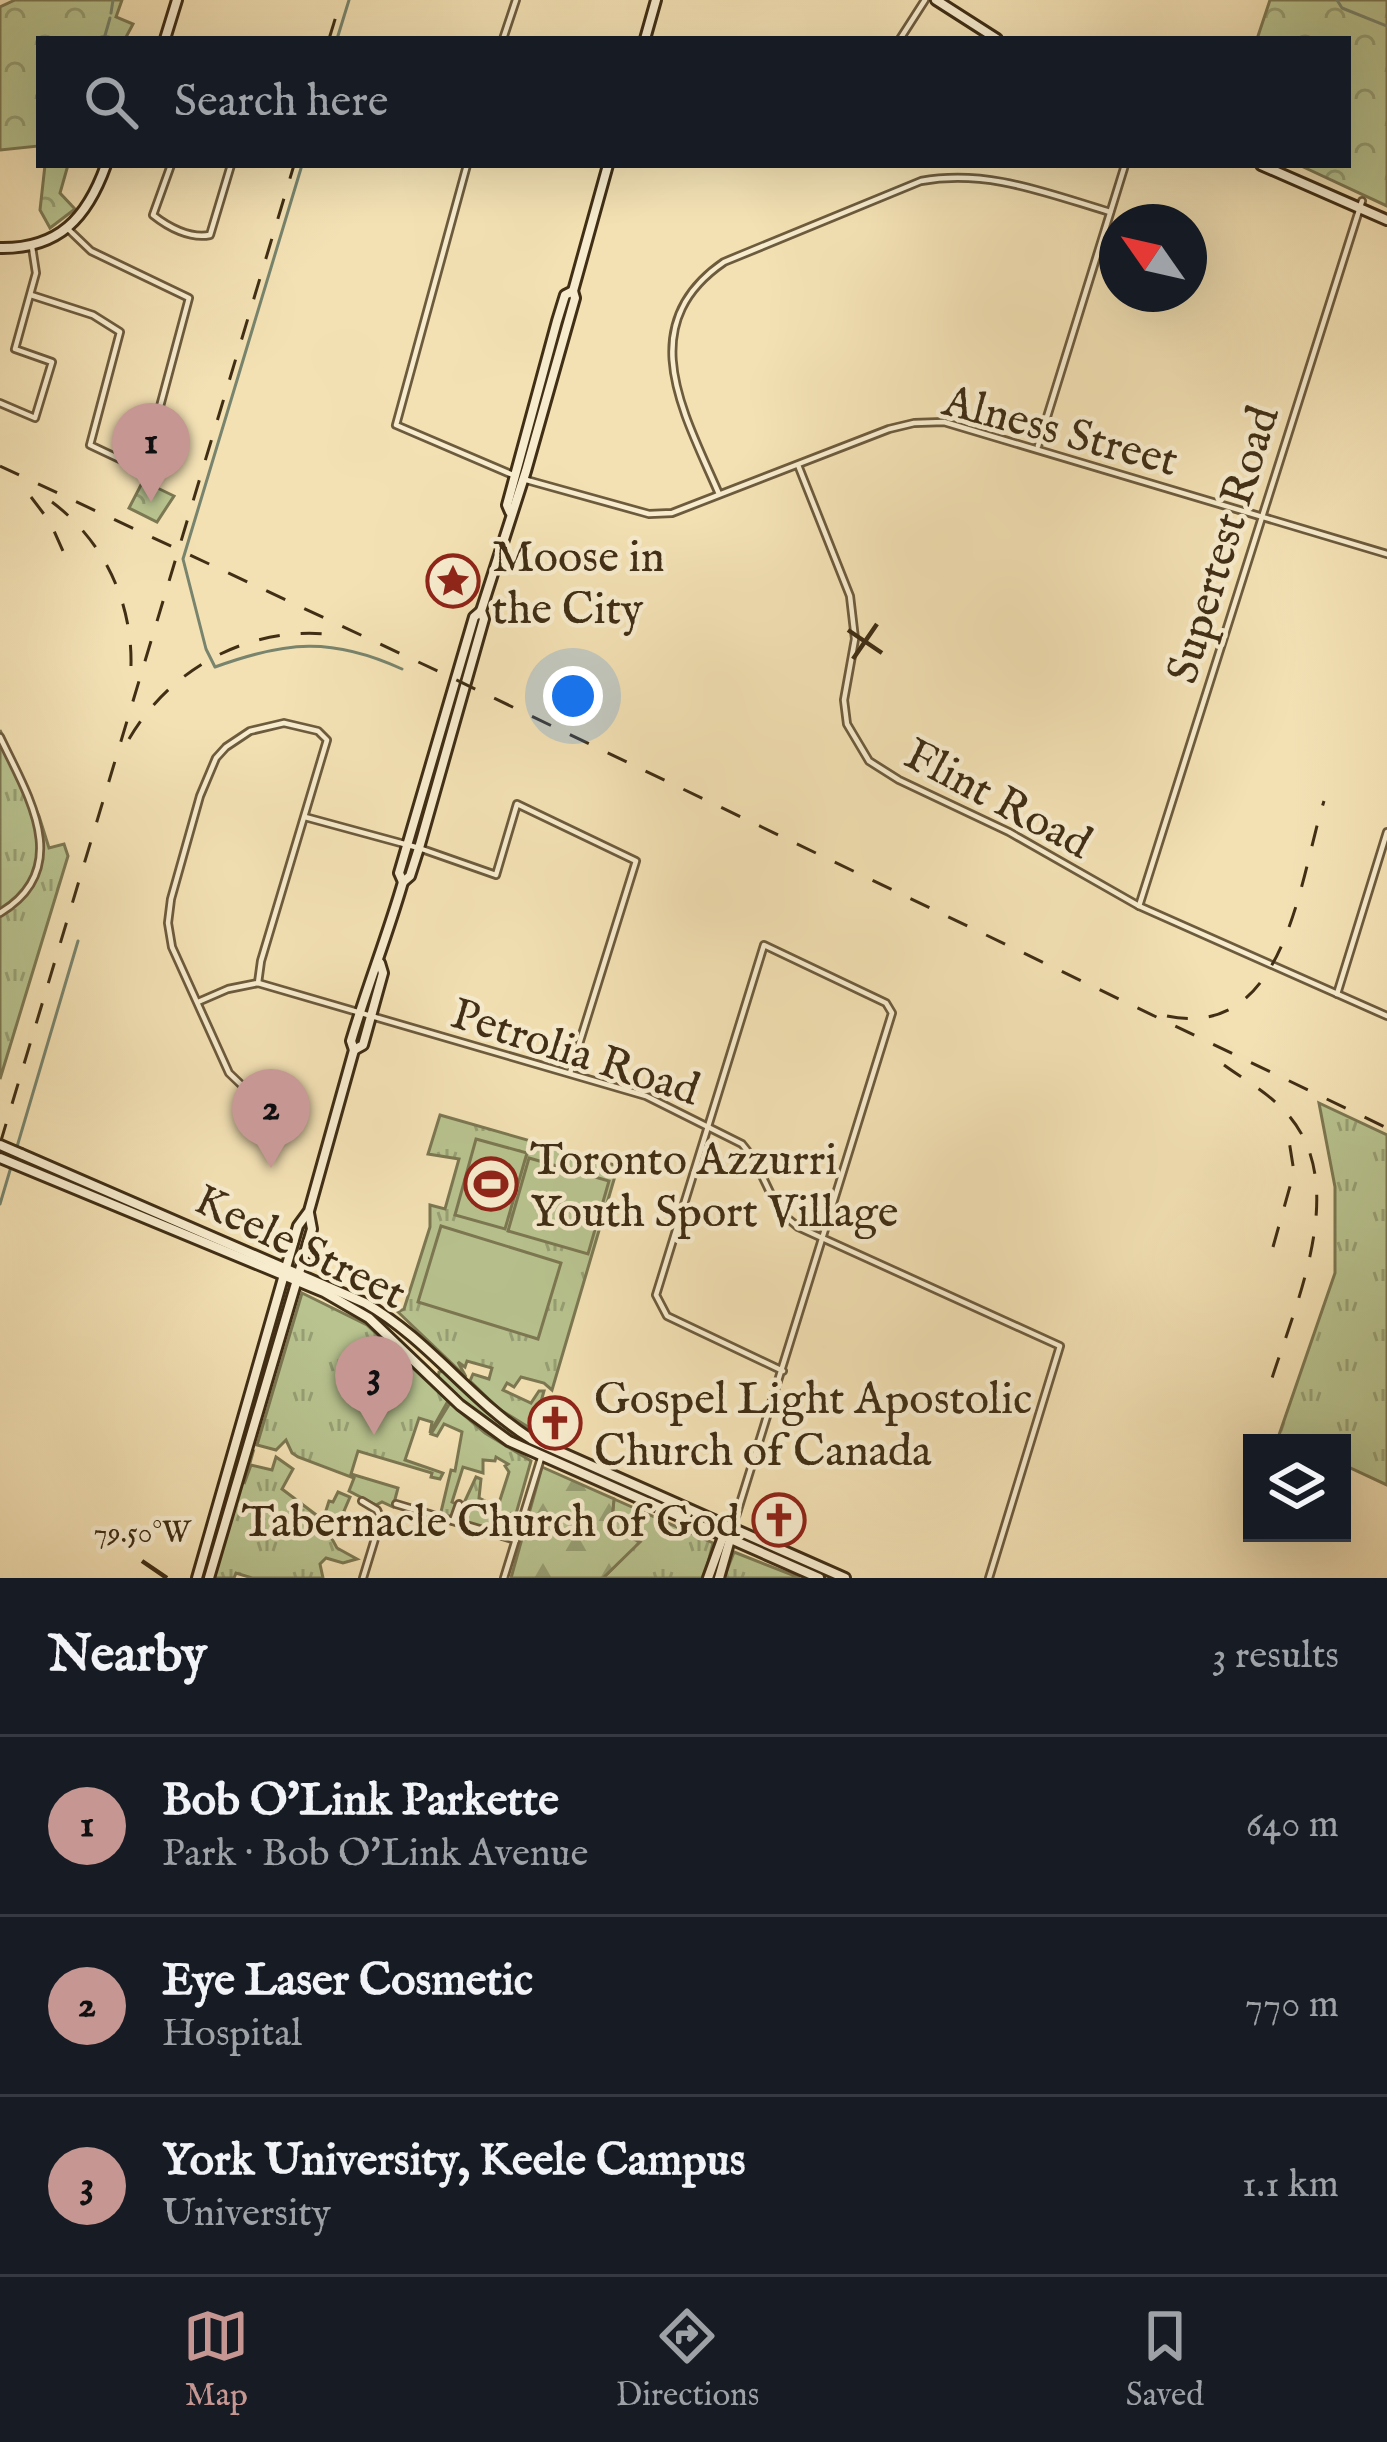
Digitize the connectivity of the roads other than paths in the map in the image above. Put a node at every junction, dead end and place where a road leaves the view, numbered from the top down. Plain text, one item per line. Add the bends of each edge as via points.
1 (177, 0) edge
2 (516, 0) edge
3 (656, 0) edge
4 (926, 0) edge
5 (936, 0) edge
6 (946, 0) edge
7 (959, 13) junction
8 (166, 36) edge
9 (504, 36) edge
10 (646, 36) edge
11 (902, 36) edge
12 (993, 36) edge
13 (105, 168) edge
14 (170, 168) edge
15 (230, 168) edge
16 (466, 168) edge
17 (607, 168) edge
18 (1124, 168) edge
19 (1269, 168) edge
20 (1113, 204) edge
21 (1361, 204) junction
22 (1099, 209) edge
23 (1387, 220) edge
24 (67, 228) junction
25 (32, 247) junction
26 (0, 248) edge
27 (1099, 248) edge
28 (32, 295) junction
29 (0, 403) edge
30 (1037, 448) junction
31 (798, 465) junction
32 (520, 478) junction
33 (719, 494) junction
34 (1261, 515) junction
35 (1387, 554) edge
36 (0, 737) edge
37 (305, 817) junction
38 (1387, 832) edge
39 (414, 847) junction
40 (1139, 906) junction
41 (0, 913) edge
42 (380, 962) junction
43 (258, 983) junction
44 (1337, 994) junction
45 (198, 1003) junction
46 (360, 1012) junction
47 (371, 1015) junction
48 (1387, 1016) edge
49 (354, 1050) junction
50 (570, 1073) junction
51 (251, 1094) dead end
52 (706, 1125) junction
53 (0, 1145) edge
54 (0, 1158) edge
55 (308, 1211) junction
56 (823, 1239) junction
57 (285, 1271) junction
58 (297, 1276) junction
59 (445, 1366) junction
60 (783, 1372) junction
61 (433, 1378) junction
62 (541, 1458) junction
63 (609, 1481) junction
64 (362, 1501) dead end
65 (396, 1504) dead end
66 (458, 1504) dead end
67 (453, 1522) junction
68 (728, 1533) junction
69 (515, 1540) junction
70 (364, 1576) edge
71 (197, 1578) edge
72 (209, 1578) edge
73 (376, 1578) edge
74 (504, 1578) edge
75 (709, 1578) edge
76 (718, 1578) edge
77 (819, 1578) edge
78 (845, 1578) edge
79 (989, 1578) edge

1 - 8 main road
2 - 9 street
3 - 10 main road
4 - 11 street
5 - 7 main road
6 - 7 main road
7 - 12 main road
13 - 24 main road via 86,210
14 - 15 street via 153,214 199,238 210,236
16 - 32 street, Alness Street via 396,425
17 - 32 main road
18 - 20 street
19 - 21 main road
21 - 23 main road
21 - 34 street, Supertest Road
22 - 33 street via 1009,181 921,181 702,277 675,320 669,351
24 - 25 main road
24 - 28 street via 91,251 189,298 143,470 90,445 120,332
25 - 26 main road
25 - 28 street
27 - 30 street
28 - 29 street via 16,349 52,362 35,418
30 - 31 street, Alness Street via 944,422 914,423
30 - 34 street, Alness Street
31 - 33 street, Alness Street
31 - 40 street, Flint Road via 850,596 855,639 844,700 847,724 869,760
32 - 33 street, Alness Street via 650,514
32 - 39 main road
34 - 35 street, Alness Street
34 - 40 street, Supertest Road
36 - 41 street via 36,815 42,850 26,890
37 - 39 street
37 - 43 street
37 - 45 street via 327,740 318,731 265,727 236,738 216,758 168,912 172,947
38 - 44 street
39 - 42 main road
39 - 50 street via 496,875 517,804 636,861
40 - 44 street, Flint Road
42 - 46 main road
42 - 47 main road
43 - 45 street
43 - 46 street, Petrolia Road
44 - 48 street, Flint Road
45 - 51 street via 229,1073
46 - 47 street, Petrolia Road
46 - 49 main road
47 - 49 main road
47 - 50 street, Petrolia Road
49 - 55 main road
50 - 52 street, Petrolia Road
52 - 56 street, Petrolia Road via 750,1153 784,1217
52 - 56 street via 764,945 886,1003 892,1010
52 - 60 street via 657,1302 672,1319
53 - 57 main road, Keele Street, bridge
54 - 57 main road, Keele Street
55 - 57 main road
55 - 58 main road
56 - 60 street
56 - 79 street, Petrolia Road via 1060,1346
57 - 58 main road, Keele Street
57 - 71 main road
58 - 59 main road, Keele Street via 384,1314
58 - 61 main road, Keele Street via 357,1310
58 - 72 main road
59 - 61 main road
59 - 63 main road, Keele Street via 513,1427
60 - 68 street
61 - 62 main road, Keele Street via 484,1425
62 - 63 main road, Keele Street
62 - 69 street
63 - 68 main road, Keele Street
64 - 70 street via 381,1519
65 - 67 street
66 - 67 street
67 - 69 street
68 - 75 main road
68 - 76 main road
68 - 77 main road, Keele Street
68 - 78 main road, Keele Street
69 - 74 street
70 - 73 street

